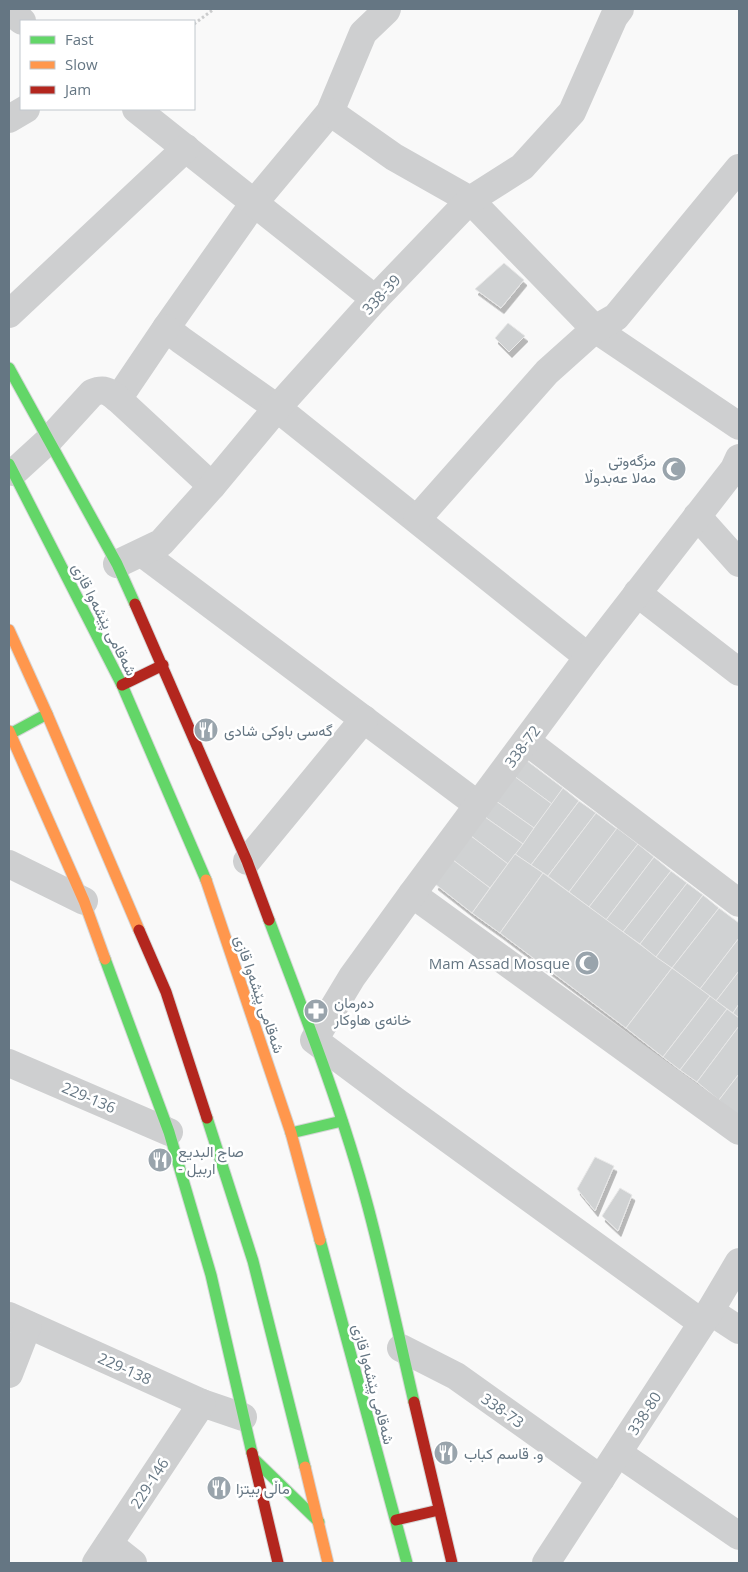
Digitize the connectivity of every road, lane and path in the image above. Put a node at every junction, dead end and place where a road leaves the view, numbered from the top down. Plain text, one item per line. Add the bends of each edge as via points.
1 (214, 9) edge
2 (387, 9) edge
3 (620, 9) edge
4 (9, 11) edge
5 (21, 20) edge
6 (195, 23) edge
7 (24, 110) edge
8 (137, 110) edge
9 (330, 112) junction
10 (9, 119) edge
11 (186, 148) junction
12 (739, 168) edge
13 (470, 200) junction
14 (254, 203) junction
15 (375, 299) junction
16 (9, 314) edge
17 (166, 328) junction
18 (595, 329) junction
19 (9, 368) edge
20 (118, 399) junction
21 (277, 408) junction
22 (739, 426) edge
23 (49, 440) junction
24 (739, 458) edge
25 (11, 468) edge
26 (212, 486) junction
27 (697, 516) junction
28 (417, 519) junction
29 (142, 553) junction
30 (739, 563) edge
31 (117, 564) junction
32 (637, 593) junction
33 (9, 630) edge
34 (588, 657) junction
35 (164, 665) junction
36 (739, 672) edge
37 (122, 685) junction
38 (47, 714) junction
39 (364, 719) junction
40 (10, 733) edge
41 (526, 741) junction
42 (478, 805) junction
43 (247, 861) junction
44 (9, 864) edge
45 (412, 894) junction
46 (84, 901) junction
47 (739, 903) edge
48 (314, 1040) junction
49 (9, 1063) edge
50 (342, 1120) junction
51 (739, 1131) edge
52 (169, 1132) junction
53 (291, 1133) junction
54 (739, 1262) edge
55 (706, 1317) junction
56 (18, 1321) edge
57 (739, 1330) edge
58 (401, 1348) junction
59 (9, 1374) edge
60 (202, 1402) junction
61 (243, 1417) junction
62 (618, 1453) junction
63 (254, 1460) junction
64 (601, 1479) junction
65 (439, 1510) junction
66 (396, 1520) junction
67 (319, 1522) junction
68 (739, 1536) edge
69 (103, 1553) edge
70 (133, 1563) edge
71 (278, 1563) edge
72 (328, 1563) edge
73 (407, 1563) edge
74 (452, 1563) edge
75 (546, 1563) edge

1 - 6 path
2 - 9 street via 363,33
3 - 13 street, 338-39 via 572,112 522,167
4 - 5 street
7 - 10 street
8 - 11 street
9 - 13 street via 394,157
9 - 14 street
11 - 14 street
11 - 16 street
12 - 18 street via 616,316
13 - 15 street, 338-39
13 - 18 street
14 - 15 street
14 - 17 street
15 - 21 street, 338-39
17 - 20 street
17 - 21 street
18 - 22 street
18 - 28 street via 547,372
19 - 23 main road
20 - 23 street via 109,392 100,390 92,393
20 - 26 street
21 - 26 street, 338-39
21 - 28 street
23 - 25 street
23 - 31 main road
24 - 27 street, 338-72
25 - 37 main road, شەقامی پێشەوا قازی
26 - 29 street, 338-39 via 161,542
27 - 30 street
27 - 32 street, 338-72
28 - 34 street
29 - 31 street, 338-39
29 - 39 street
31 - 35 main road
32 - 34 street, 338-72
32 - 36 street
33 - 38 main road
34 - 41 street, 338-72
35 - 37 main road
35 - 43 main road
37 - 53 main road, شەقامی پێشەوا قازی via 206,880
38 - 40 main road
38 - 67 main road via 166,992 253,1262
39 - 42 street
39 - 43 street
40 - 46 main road
41 - 42 street, 338-72
41 - 47 street
42 - 45 street, 338-72
43 - 48 main road
44 - 46 street
45 - 48 street, 338-72 via 352,977
45 - 51 street
46 - 52 main road
48 - 50 main road
48 - 55 street via 397,1102
49 - 52 street, 229-136
50 - 53 main road
50 - 58 main road via 368,1207
52 - 61 main road via 211,1276
53 - 66 main road, شەقامی پێشەوا قازی
54 - 55 street, 338-80
55 - 57 street
55 - 62 street, 338-80
56 - 59 street
56 - 60 street, 229-138
58 - 64 street, 338-73 via 456,1376
58 - 65 main road
60 - 61 street, 229-138
60 - 69 street, 229-146
61 - 63 main road
62 - 64 street, 338-80
62 - 68 street
63 - 67 main road
63 - 71 main road
64 - 75 street, 338-80
65 - 66 main road
65 - 74 main road
66 - 73 main road, شەقامی پێشەوا قازی
67 - 72 main road
69 - 70 street

